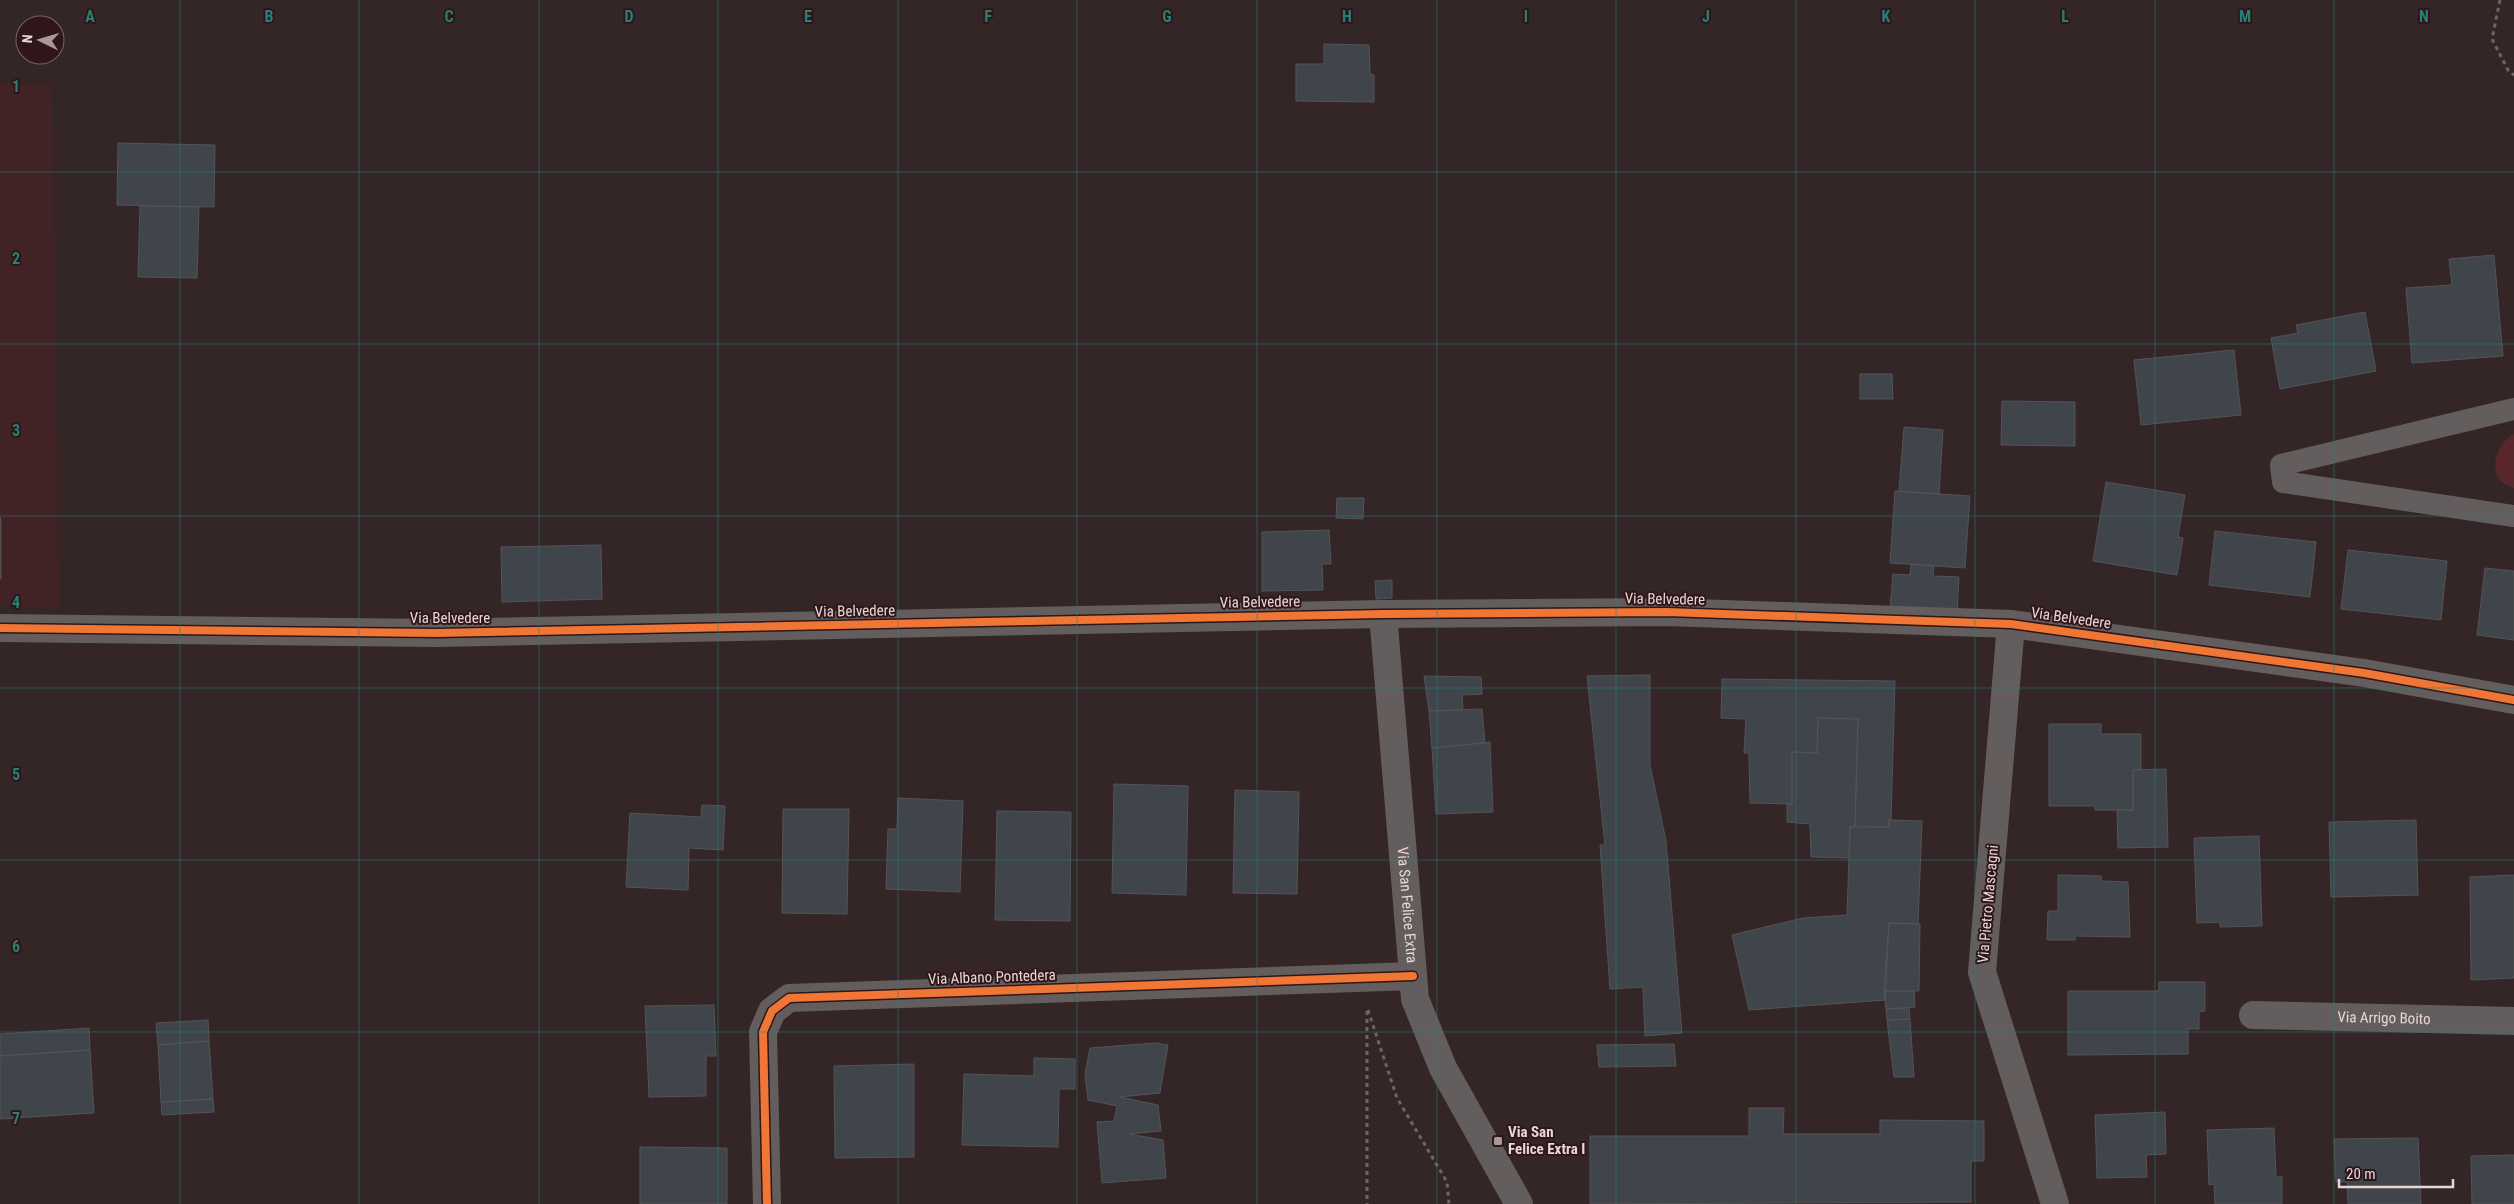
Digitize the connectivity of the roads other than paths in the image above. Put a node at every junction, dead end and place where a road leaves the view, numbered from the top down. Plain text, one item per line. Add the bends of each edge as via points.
1 (2514, 409) edge
2 (2514, 516) edge
3 (1383, 614) junction
4 (2011, 624) junction
5 (0, 628) edge
6 (2514, 700) edge
7 (1413, 976) junction
8 (2253, 1015) dead end
9 (2514, 1021) edge
10 (767, 1204) edge
11 (1519, 1204) edge
12 (2056, 1204) edge

1 - 2 lane via 2281,465 2283,482
3 - 4 street, Via Belvedere via 1666,612
3 - 5 street, Via Belvedere via 437,633
3 - 7 street, Via San Felice Extra
4 - 6 street, Via Belvedere via 2364,673
4 - 12 street, Via Pietro Mascagni via 1982,972
7 - 10 street, Via Albano Pontedera via 789,998 772,1011 763,1032
7 - 11 street, Via San Felice Extra via 1415,999 1443,1068
8 - 9 street, Via Arrigo Boito

